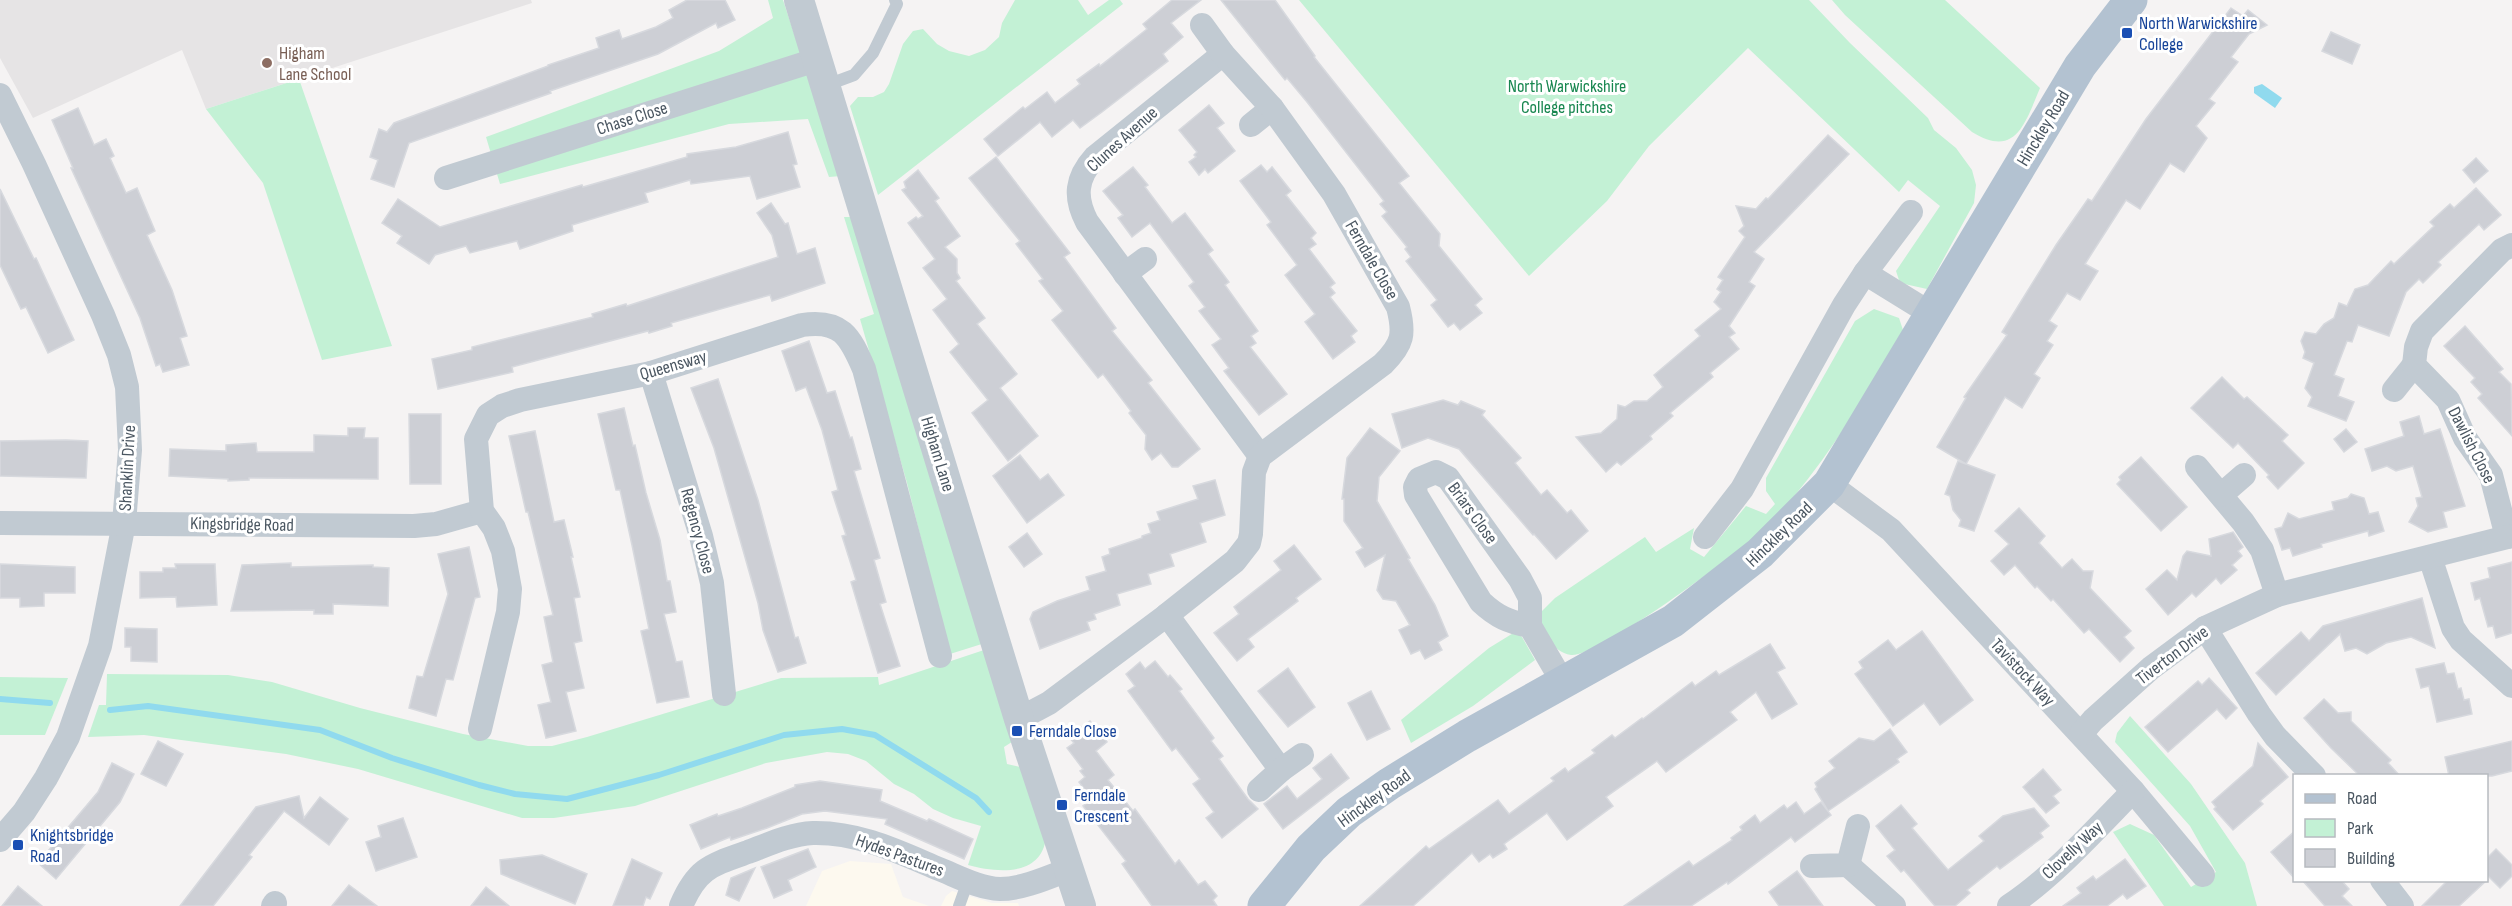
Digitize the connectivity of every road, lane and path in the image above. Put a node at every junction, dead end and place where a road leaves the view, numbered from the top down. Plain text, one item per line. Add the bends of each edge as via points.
1 (799, 0) edge
2 (896, 0) edge
3 (2131, 0) edge
4 (1202, 25) dead end
5 (1223, 54) junction
6 (823, 72) junction
7 (0, 95) edge
8 (1272, 108) junction
9 (1251, 125) dead end
10 (446, 178) dead end
11 (1911, 212) dead end
12 (2512, 245) edge
13 (1145, 259) dead end
14 (1865, 273) junction
15 (1125, 274) junction
16 (1933, 315) junction
17 (2414, 365) junction
18 (651, 373) junction
19 (2394, 390) dead end
20 (1260, 456) junction
21 (2197, 466) dead end
22 (2244, 475) dead end
23 (1829, 484) junction
24 (2221, 495) junction
25 (482, 511) junction
26 (0, 523) edge
27 (124, 523) junction
28 (2510, 536) edge
29 (1705, 537) dead end
30 (2430, 557) junction
31 (2277, 595) junction
32 (1167, 615) junction
33 (1530, 626) junction
34 (2205, 628) junction
35 (940, 656) dead end
36 (1562, 681) junction
37 (2512, 686) edge
38 (724, 694) dead end
39 (1019, 718) junction
40 (480, 729) dead end
41 (2081, 734) junction
42 (1302, 755) dead end
43 (1281, 770) junction
44 (2312, 774) edge
45 (1259, 790) dead end
46 (2133, 791) junction
47 (1858, 826) dead end
48 (0, 840) edge
49 (1848, 865) junction
50 (1812, 866) dead end
51 (1070, 869) junction
52 (2203, 875) dead end
53 (968, 881) junction
54 (2384, 882) edge
55 (2019, 903) edge
56 (681, 906) edge
57 (959, 906) edge
58 (1081, 906) edge
59 (1264, 906) edge
60 (1894, 906) edge
61 (2402, 906) edge

1 - 6 street, Higham Lane
2 - 6 lane via 867,60 854,75
3 - 16 main road, Hinckley Road via 2080,66
4 - 5 street, Ferndale Close
5 - 8 street, Ferndale Close
5 - 15 street, Clunes Avenue via 1095,157 1079,182 1081,211
6 - 10 street, Chase Close
6 - 39 street, Higham Lane
7 - 27 street, Shanklin Drive via 118,355 127,387 130,423
8 - 9 street
8 - 20 street, Ferndale Close via 1334,194 1393,296 1402,323 1402,339 1383,364
11 - 14 street
12 - 17 street via 2502,250 2422,331 2415,347
13 - 15 street
14 - 16 street
14 - 29 street via 1742,489
15 - 20 street, Clunes Avenue
16 - 23 main road, Hinckley Road
17 - 19 street
17 - 28 street, Dawlish Close via 2448,400 2465,438 2491,475
18 - 25 street, Queensway via 520,400 489,415 476,440
18 - 35 street, Queensway via 802,325 825,324 842,331 852,341 864,369
18 - 38 street, Regency Close via 712,583
20 - 32 street via 1254,472 1249,543 1235,561
21 - 24 street
22 - 24 street
23 - 36 main road, Hinckley Road via 1760,553 1673,621
23 - 41 street, Tavistock Way via 1891,530
24 - 31 street via 2262,550
25 - 27 street, Kingsbridge Road via 414,526
25 - 40 street, Queensway via 503,551 510,589
26 - 27 street, Kingsbridge Road
27 - 48 street, Shanklin Drive via 100,646 68,737 24,812
28 - 30 street, Tiverton Drive
30 - 31 street, Tiverton Drive
30 - 37 street via 2457,634
31 - 34 street, Tiverton Drive
32 - 39 street via 1049,703
32 - 43 street
33 - 33 street, Briars Close via 1494,615 1481,602 1416,495 1414,487 1419,479 1436,472 1448,478 1520,579 1530,598
33 - 36 street, Briars Close
34 - 41 street, Tiverton Drive via 2151,668
34 - 44 street via 2275,736
36 - 59 main road, Hinckley Road via 1349,812 1311,848
39 - 51 street, Higham Lane
41 - 46 street, Tavistock Way
42 - 43 street
43 - 45 street
46 - 52 street, Tavistock Way
46 - 55 street, Clovelly Way
47 - 49 street
49 - 50 street
49 - 60 street
51 - 53 street, Hydes Pastures via 1001,889
51 - 58 street, Higham Lane
53 - 56 street, Hydes Pastures via 869,840 812,833 782,839 706,868 689,886
53 - 57 lane
54 - 61 street

